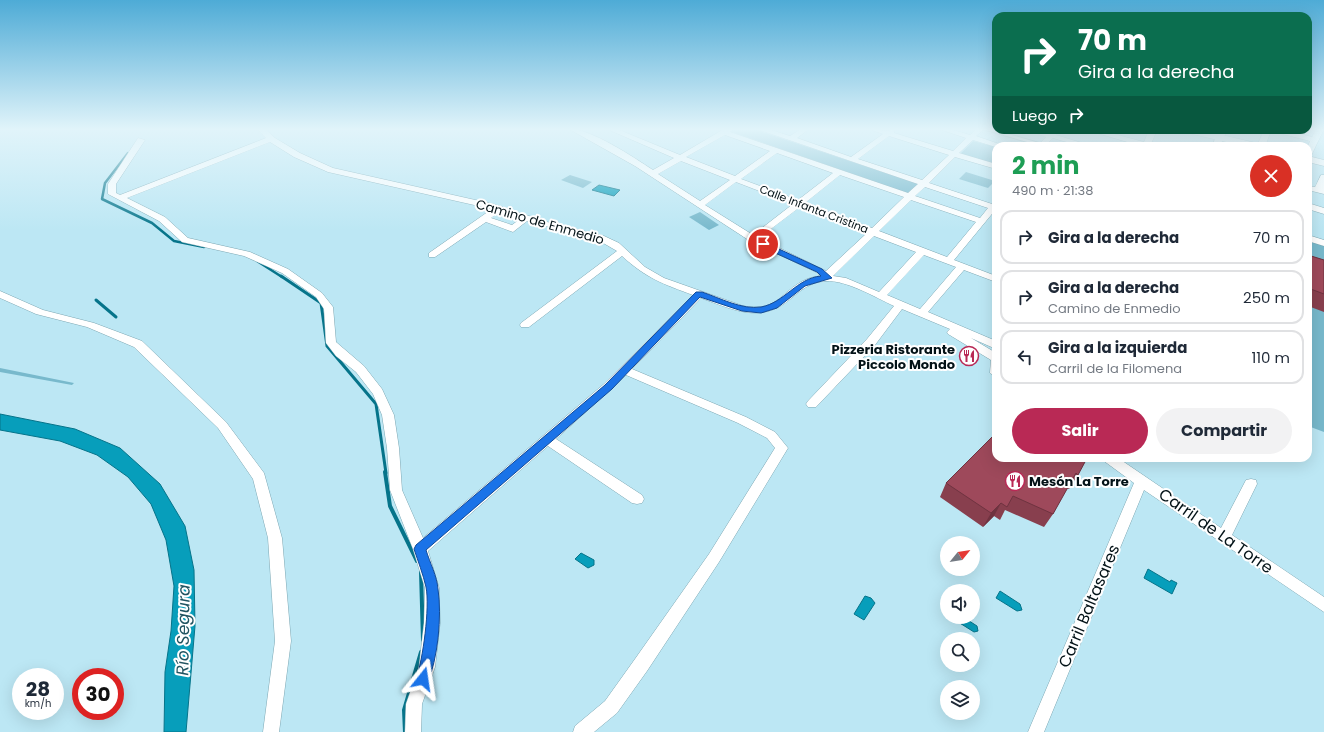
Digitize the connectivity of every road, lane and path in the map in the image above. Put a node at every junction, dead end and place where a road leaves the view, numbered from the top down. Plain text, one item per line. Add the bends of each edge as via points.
1 (126, 163) edge
2 (209, 163) edge
3 (315, 163) edge
4 (639, 163) edge
5 (670, 163) edge
6 (696, 163) edge
7 (757, 163) edge
8 (814, 163) edge
9 (861, 163) edge
10 (945, 163) edge
11 (839, 172) junction
12 (652, 174) junction
13 (1324, 177) edge
14 (735, 179) junction
15 (924, 184) junction
16 (1321, 192) edge
17 (911, 197) junction
18 (119, 198) junction
19 (700, 204) junction
20 (799, 204) junction
21 (992, 205) edge
22 (1312, 207) edge
23 (498, 209) junction
24 (992, 209) edge
25 (1324, 211) edge
26 (484, 218) junction
27 (526, 218) junction
28 (980, 221) junction
29 (874, 232) junction
30 (753, 239) junction
31 (1312, 239) edge
32 (1324, 243) edge
33 (623, 251) junction
34 (922, 251) junction
35 (432, 255) dead end
36 (948, 261) junction
37 (962, 266) junction
38 (828, 277) junction
39 (992, 277) edge
40 (0, 294) edge
41 (699, 294) junction
42 (880, 296) junction
43 (900, 305) junction
44 (920, 314) junction
45 (525, 325) dead end
46 (992, 343) edge
47 (992, 357) edge
48 (624, 370) junction
49 (812, 404) dead end
50 (547, 439) junction
51 (1114, 462) edge
52 (1142, 480) junction
53 (1251, 484) dead end
54 (637, 499) dead end
55 (1224, 536) junction
56 (420, 549) junction
57 (1324, 605) edge
58 (271, 732) edge
59 (413, 732) edge
60 (581, 732) edge
61 (1036, 732) edge

1 - 18 street via 112,184 112,194
2 - 18 street
3 - 23 street, Camino de Enmedio via 331,170
4 - 12 street
5 - 12 street
6 - 14 street, Calle Infanta Cristina
7 - 14 street
8 - 11 street
9 - 15 street
10 - 15 street
11 - 17 street
11 - 20 street
12 - 19 street
13 - 16 street
14 - 19 street
14 - 20 street, Calle Infanta Cristina
15 - 17 street
15 - 21 street
17 - 28 street
17 - 29 street
18 - 56 street via 162,219 185,240 247,254 285,271 319,295 329,309 332,343 360,369 378,392 388,415 396,490
19 - 30 street
20 - 29 street, Calle Infanta Cristina
20 - 30 street
22 - 25 street
23 - 26 street
23 - 27 street, Camino de Enmedio
24 - 28 street
26 - 27 street via 513,229
26 - 35 street
27 - 33 street, Camino de Enmedio via 591,234
28 - 36 street
29 - 34 street, Calle Infanta Cristina
29 - 38 street
30 - 38 street via 820,270
31 - 32 street
33 - 41 street, Camino de Enmedio via 651,275
33 - 45 street
34 - 36 street, Calle Infanta Cristina
34 - 42 street
36 - 37 street, Calle Infanta Cristina
37 - 39 street, Calle Infanta Cristina
37 - 44 street
38 - 41 street, Camino de Enmedio via 802,284 774,306 761,310 742,309
38 - 42 street, Camino de Enmedio via 843,280
40 - 58 street via 40,312 90,325 138,344 222,425 259,476 275,538 283,641
41 - 48 street
42 - 43 street, Camino de Enmedio
43 - 44 street, Camino de Enmedio
43 - 49 street via 871,342
44 - 46 street, Camino de Enmedio
44 - 47 street, Camino de Enmedio
48 - 50 street
48 - 60 street via 742,420 771,435 782,448 714,558 642,665 611,707
50 - 54 street
50 - 56 street
51 - 52 street, Carril de La Torre
52 - 55 street, Carril de La Torre
52 - 61 street, Carril Baltasares
53 - 55 street
55 - 57 street, Carril de La Torre
56 - 59 street via 432,588 432,623 427,667 414,704

